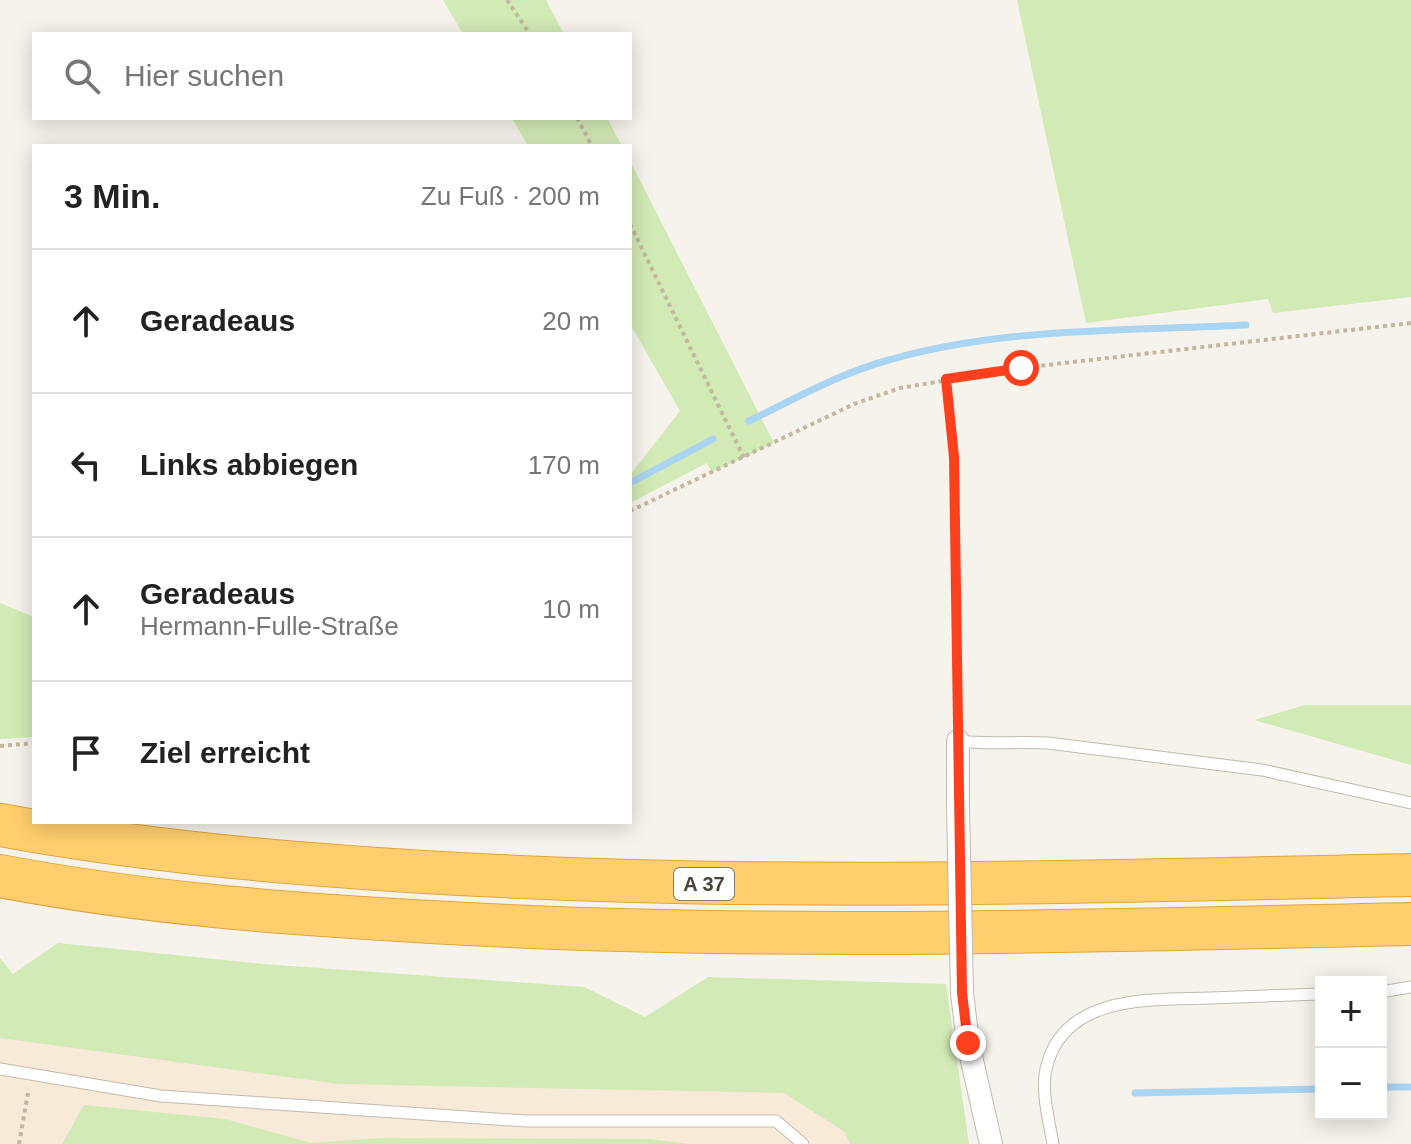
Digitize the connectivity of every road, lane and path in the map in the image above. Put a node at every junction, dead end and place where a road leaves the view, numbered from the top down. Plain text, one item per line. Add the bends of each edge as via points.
1 (507, 0) edge
2 (529, 32) edge
3 (578, 120) edge
4 (591, 144) edge
5 (632, 228) edge
6 (1411, 323) edge
7 (946, 379) junction
8 (744, 458) junction
9 (632, 510) edge
10 (958, 741) junction
11 (32, 743) edge
12 (0, 746) edge
13 (1411, 803) edge
14 (0, 825) edge
15 (1411, 875) edge
16 (0, 876) edge
17 (1411, 924) edge
18 (1411, 987) edge
19 (1387, 991) edge
20 (1315, 994) edge
21 (0, 1069) edge
22 (31, 1074) junction
23 (19, 1144) edge
24 (803, 1144) edge
25 (991, 1144) edge
26 (1053, 1144) edge

1 - 2 path
3 - 4 path
5 - 8 path
6 - 7 path
7 - 8 path via 854,404
7 - 10 path via 954,457
8 - 9 path
10 - 13 lane via 1048,743 1262,770
10 - 25 street, bridge via 962,993
11 - 12 path
14 - 15 highway, A 37 via 190,853 546,879 923,885
16 - 17 highway, A 37 via 185,903 526,928 926,933
18 - 19 lane
20 - 26 lane via 1130,1001 1093,1012 1065,1029 1046,1065
21 - 22 lane
22 - 23 path
22 - 24 lane via 161,1096 526,1121 776,1121

